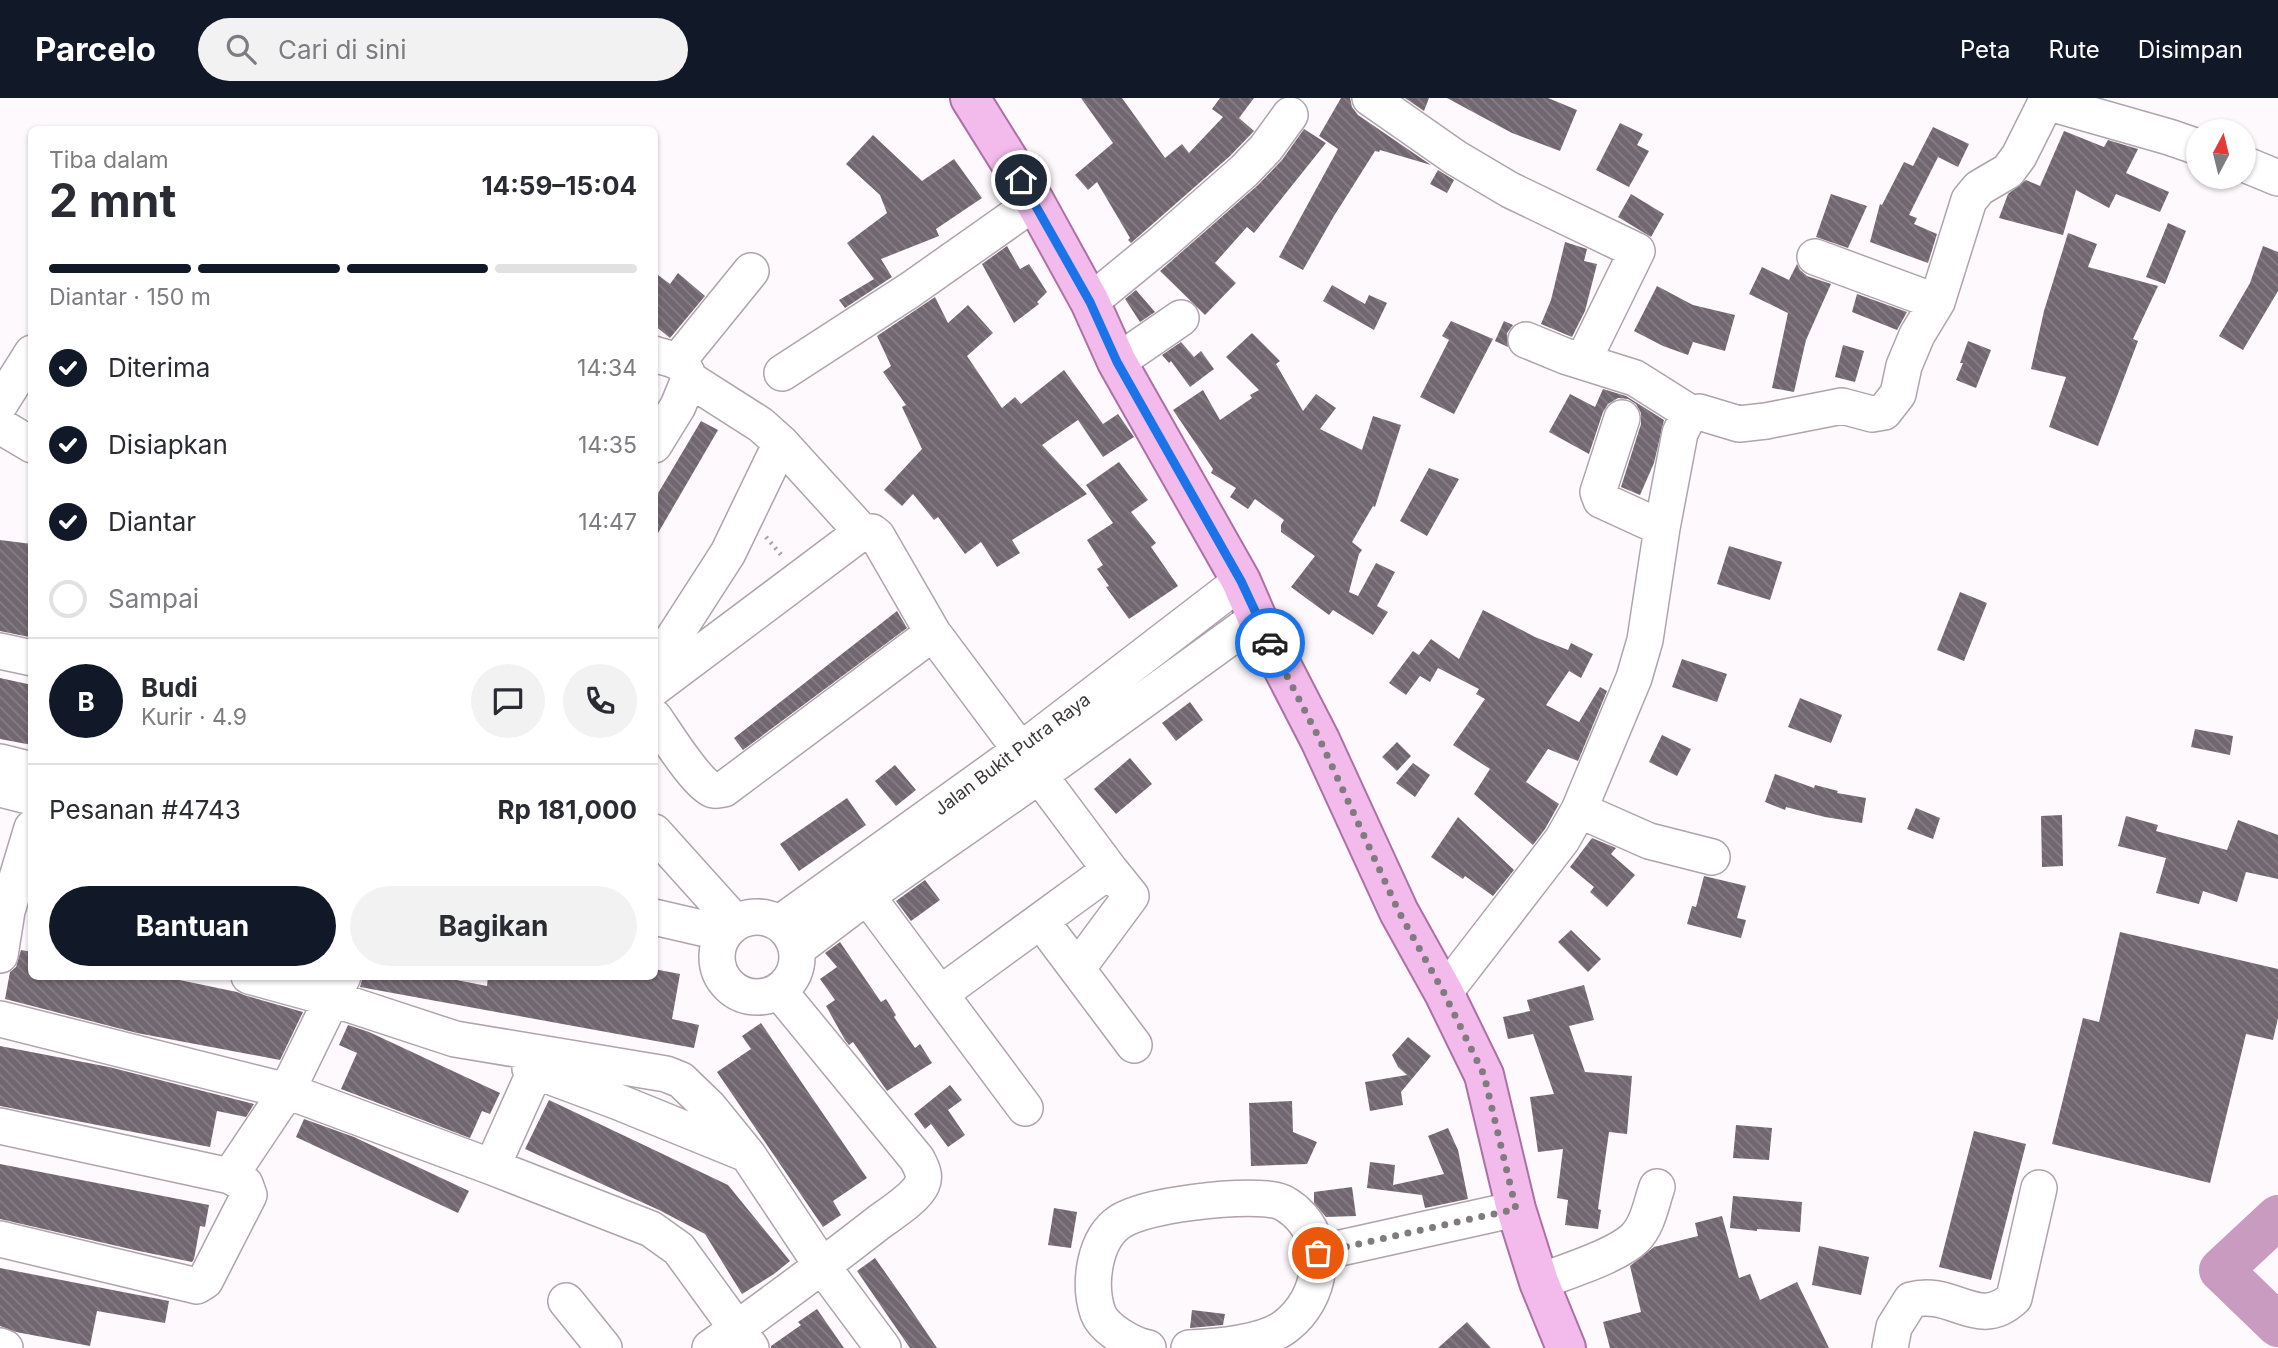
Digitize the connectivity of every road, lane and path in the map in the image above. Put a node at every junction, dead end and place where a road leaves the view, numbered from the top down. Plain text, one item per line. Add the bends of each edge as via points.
1 (970, 98) edge
2 (1370, 98) edge
3 (2047, 100) edge
4 (1290, 115) dead end
5 (2186, 143) edge
6 (2256, 169) edge
7 (2278, 178) edge
8 (1035, 202) junction
9 (1815, 257) dead end
10 (751, 271) dead end
11 (1090, 302) junction
12 (1937, 302) junction
13 (1181, 318) dead end
14 (1526, 340) dead end
15 (28, 359) edge
16 (1583, 360) junction
17 (1117, 362) junction
18 (674, 365) edge
19 (782, 373) dead end
20 (0, 404) edge
21 (1692, 414) junction
22 (1622, 418) dead end
23 (0, 426) edge
24 (658, 438) edge
25 (28, 443) edge
26 (782, 443) junction
27 (747, 515) junction
28 (1662, 528) junction
29 (862, 532) junction
30 (801, 577) junction
31 (1241, 581) junction
32 (1257, 618) junction
33 (933, 633) junction
34 (0, 651) edge
35 (28, 657) edge
36 (658, 662) edge
37 (658, 685) edge
38 (658, 723) edge
39 (0, 762) edge
40 (1030, 763) junction
41 (28, 768) edge
42 (0, 789) edge
43 (28, 796) edge
44 (1579, 810) junction
45 (658, 838) edge
46 (28, 846) edge
47 (1712, 857) dead end
48 (1110, 870) junction
49 (867, 896) junction
50 (13, 912) edge
51 (658, 918) edge
52 (1041, 921) junction
53 (658, 933) edge
54 (725, 934) junction
55 (789, 936) junction
56 (0, 955) edge
57 (1077, 969) junction
58 (279, 980) edge
59 (338, 988) edge
60 (779, 991) junction
61 (1444, 993) junction
62 (940, 995) junction
63 (0, 1019) edge
64 (455, 1039) junction
65 (1134, 1045) dead end
66 (535, 1071) junction
67 (635, 1071) junction
68 (287, 1091) junction
69 (616, 1101) junction
70 (1025, 1108) dead end
71 (0, 1126) edge
72 (748, 1155) junction
73 (492, 1167) junction
74 (230, 1175) junction
75 (1657, 1187) dead end
76 (2039, 1188) dead end
77 (1516, 1209) junction
78 (0, 1240) edge
79 (1318, 1253) junction
80 (822, 1266) junction
81 (1539, 1282) junction
82 (566, 1301) dead end
83 (733, 1341) edge
84 (604, 1348) edge
85 (883, 1348) edge
86 (1148, 1348) edge
87 (1189, 1348) edge
88 (1566, 1348) edge
89 (1890, 1348) edge

1 - 8 main road
2 - 16 street via 1510,190 1637,251
3 - 5 street
3 - 12 street via 2008,171 1979,188 1969,200
4 - 11 street via 1244,171
6 - 7 street
8 - 11 main road
8 - 19 street
9 - 12 street
10 - 18 street
11 - 17 main road
12 - 21 street via 1917,335 1898,394 1884,412 1872,414 1842,405 1740,424
13 - 17 street
14 - 16 street
15 - 20 street
16 - 21 street via 1634,378
17 - 31 main road
18 - 24 street via 678,406
18 - 26 street
21 - 28 street via 1680,433
22 - 28 street via 1599,496
23 - 25 street
26 - 27 street
26 - 29 street
27 - 30 path
27 - 36 street
28 - 44 street via 1645,640 1634,678
29 - 30 street
29 - 33 street via 877,536
30 - 37 street
31 - 32 main road
31 - 40 street, Jalan Bukit Putra Raya
32 - 40 street, Jalan Bukit Putra Raya
32 - 61 main road via 1320,740 1399,912
33 - 38 street via 724,789 705,786
33 - 40 street
34 - 35 street
39 - 41 street
40 - 48 street
40 - 49 street, Jalan Bukit Putra Raya
40 - 55 street, Jalan Bukit Putra Raya
42 - 43 street
44 - 47 street via 1649,841
44 - 61 street via 1562,839
45 - 54 street
46 - 50 street
48 - 52 street
48 - 57 street via 1131,896
49 - 55 street, Jalan Bukit Putra Raya
49 - 62 street
50 - 56 street
51 - 54 street
52 - 57 street
52 - 62 street
53 - 54 street
54 - 55 street via 750,916 766,916
54 - 60 street via 716,963 733,990 764,997
55 - 60 street via 797,965
57 - 65 street
58 - 59 street
59 - 64 street
59 - 68 street
60 - 80 street via 917,1159 923,1175 922,1186 907,1200
61 - 77 main road via 1484,1075
62 - 70 street
63 - 68 street
64 - 66 street
64 - 67 street
66 - 69 street
66 - 73 street
67 - 69 street
67 - 72 street via 681,1080
68 - 73 street
68 - 74 street
69 - 72 street
71 - 74 street
72 - 80 street
73 - 83 street via 652,1229 679,1250
74 - 78 street via 247,1186 248,1195 200,1285
75 - 81 street via 1635,1238
76 - 89 street via 2014,1298 2003,1308 1985,1312 1935,1297 1911,1300 1894,1327
77 - 79 street
77 - 81 main road
79 - 86 street via 1313,1233 1302,1217 1282,1201 1194,1203 1154,1209 1120,1222 1099,1246 1094,1278 1098,1314 1135,1346
79 - 87 street via 1312,1294 1285,1328 1254,1340
80 - 83 street
80 - 85 street
81 - 88 main road
82 - 84 street

